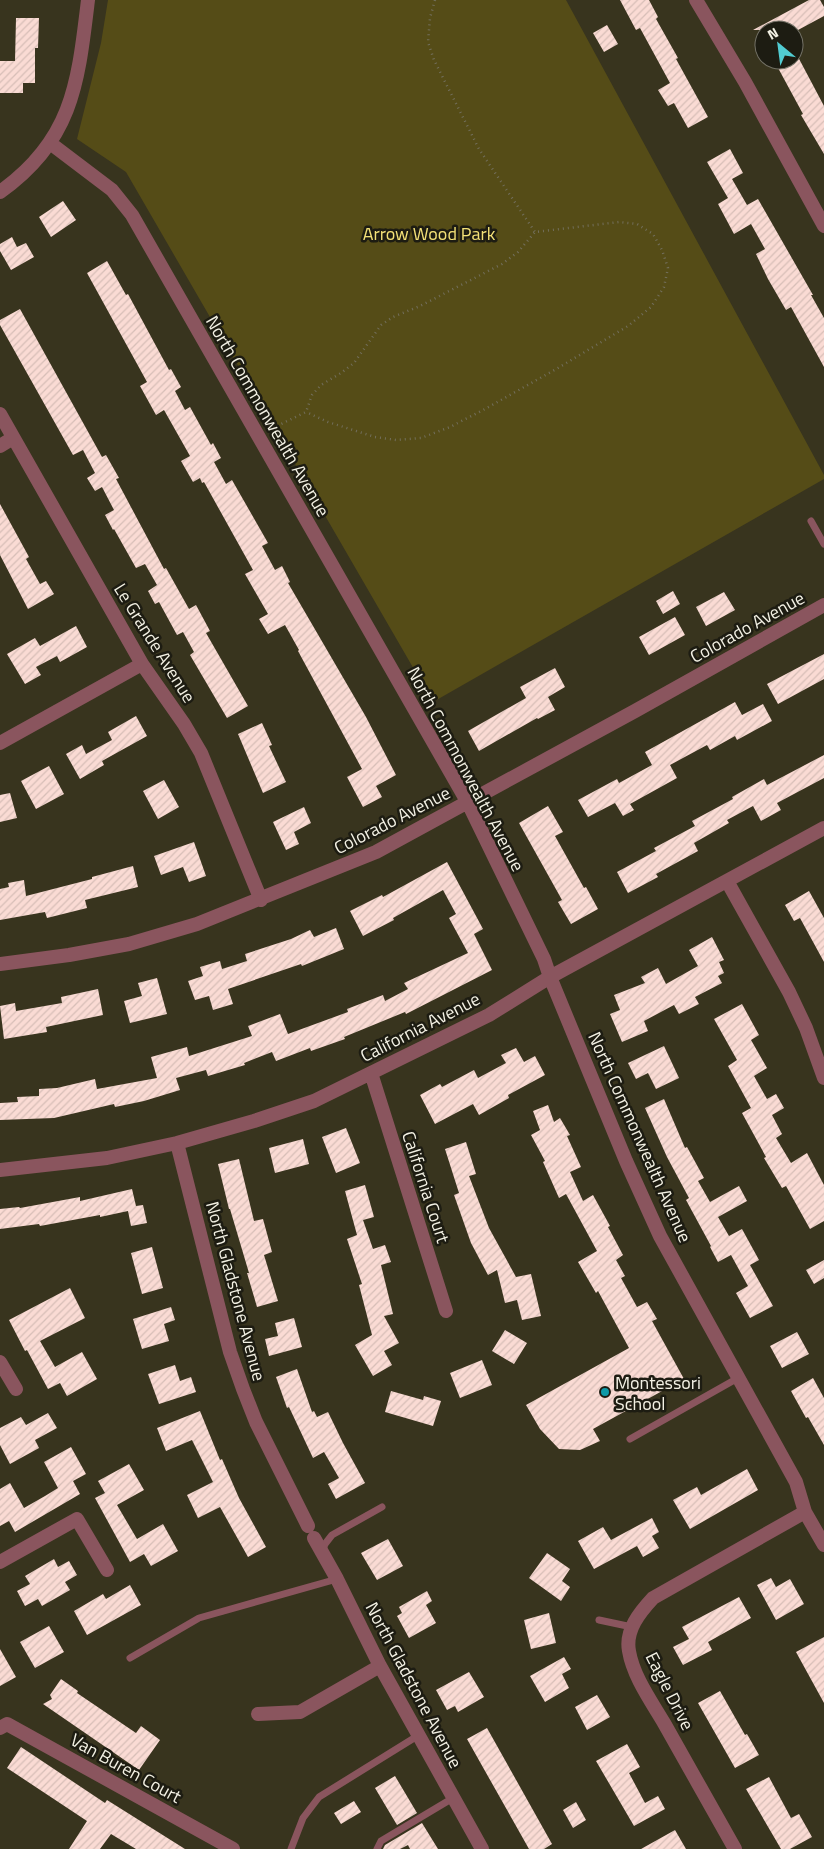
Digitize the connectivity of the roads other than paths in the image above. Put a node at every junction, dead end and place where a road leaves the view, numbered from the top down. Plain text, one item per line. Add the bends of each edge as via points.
1 (88, 0) edge
2 (696, 0) edge
3 (50, 143) junction
4 (0, 192) edge
5 (824, 226) edge
6 (0, 414) edge
7 (14, 438) junction
8 (0, 446) edge
9 (811, 521) dead end
10 (824, 544) edge
11 (824, 605) edge
12 (142, 664) junction
13 (0, 743) edge
14 (468, 803) junction
15 (824, 828) edge
16 (728, 881) junction
17 (261, 900) junction
18 (0, 964) edge
19 (550, 977) junction
20 (371, 1073) junction
21 (824, 1078) edge
22 (177, 1143) junction
23 (0, 1170) edge
24 (446, 1311) dead end
25 (0, 1362) edge
26 (738, 1378) junction
27 (16, 1389) dead end
28 (630, 1439) dead end
29 (382, 1507) dead end
30 (805, 1512) junction
31 (824, 1544) edge
32 (322, 1553) junction
33 (0, 1562) edge
34 (107, 1570) dead end
35 (337, 1579) junction
36 (599, 1620) dead end
37 (632, 1627) junction
38 (130, 1658) dead end
39 (380, 1666) junction
40 (258, 1714) dead end
41 (0, 1728) edge
42 (419, 1736) junction
43 (454, 1798) junction
44 (233, 1849) edge
45 (291, 1849) edge
46 (377, 1849) edge
47 (482, 1849) edge
48 (735, 1849) edge

1 - 3 street via 75,86 68,110
2 - 5 street
3 - 4 street via 16,181
3 - 14 street, North Commonwealth Avenue via 112,190 132,215
6 - 7 street, Le Grande Avenue
7 - 8 street
7 - 12 street, Le Grande Avenue
9 - 10 lane
11 - 14 street, Colorado Avenue
12 - 13 street
12 - 17 street, Le Grande Avenue via 201,753
14 - 17 street, Colorado Avenue via 376,852
14 - 19 street, North Commonwealth Avenue
15 - 16 street, California Avenue
16 - 19 street, California Avenue
16 - 21 street via 790,992
17 - 18 street, Colorado Avenue via 198,924 129,944
19 - 20 street, California Avenue via 489,1015
19 - 26 street, North Commonwealth Avenue via 660,1236
20 - 22 street, California Avenue via 314,1101
20 - 24 street, California Court
22 - 23 street, California Avenue via 107,1158
22 - 32 street, North Gladstone Avenue via 230,1352 243,1389 256,1422
25 - 27 street
26 - 28 lane
26 - 30 street, North Commonwealth Avenue via 796,1482
29 - 32 lane via 332,1535
30 - 31 street, North Commonwealth Avenue
30 - 37 street, Eagle Drive via 653,1598
32 - 35 street, North Gladstone Avenue
33 - 34 street via 77,1519
35 - 38 lane via 199,1618
35 - 39 street, North Gladstone Avenue
36 - 37 lane
37 - 48 street, Eagle Drive via 628,1650 641,1682
39 - 40 street via 300,1712
39 - 42 street, North Gladstone Avenue
41 - 44 street, Van Buren Court via 7,1724
42 - 43 street, North Gladstone Avenue
42 - 45 lane via 319,1797 303,1818
43 - 46 lane via 381,1841
43 - 47 street, North Gladstone Avenue

